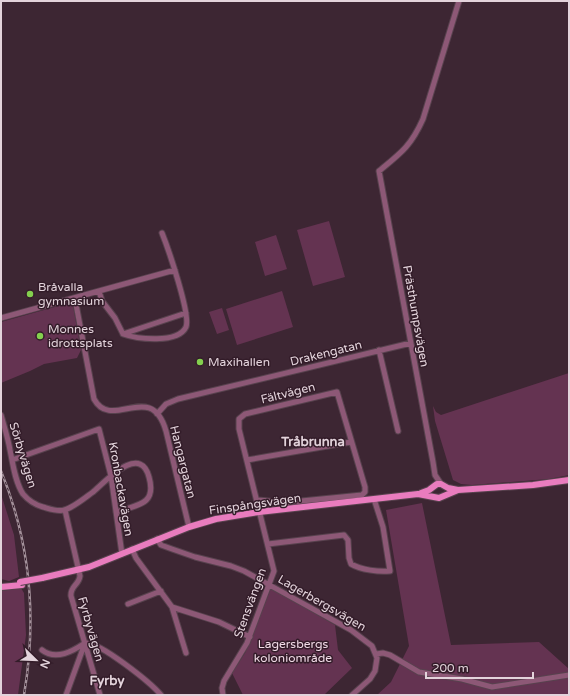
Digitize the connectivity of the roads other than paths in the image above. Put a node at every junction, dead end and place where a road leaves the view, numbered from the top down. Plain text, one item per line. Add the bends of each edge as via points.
1 (459, 1) edge
2 (162, 233) dead end
3 (175, 270) junction
4 (99, 291) junction
5 (75, 299) junction
6 (186, 313) junction
7 (1, 318) edge
8 (123, 334) junction
9 (411, 343) junction
10 (379, 350) junction
11 (157, 414) junction
12 (245, 414) joint
13 (1, 415) edge
14 (398, 431) dead end
15 (351, 442) junction
16 (12, 460) junction
17 (247, 460) junction
18 (435, 475) junction
19 (111, 476) junction
20 (569, 480) edge
21 (443, 486) junction
22 (433, 487) junction
23 (458, 490) junction
24 (418, 494) junction
25 (444, 496) junction
26 (434, 497) junction
27 (374, 499) junction
28 (257, 500) junction
29 (65, 510) junction
30 (116, 512) junction
31 (259, 512) junction
32 (189, 527) junction
33 (157, 539) junction
34 (268, 544) junction
35 (132, 549) junction
36 (122, 554) junction
37 (79, 570) junction
38 (21, 583) junction
39 (1, 584) edge
40 (269, 584) junction
41 (1, 587) edge
42 (161, 592) junction
43 (128, 604) dead end
44 (172, 607) junction
45 (250, 637) junction
46 (85, 643) junction
47 (42, 650) dead end
48 (186, 653) dead end
49 (376, 654) junction
50 (569, 675) edge
51 (66, 695) edge
52 (100, 695) edge
53 (161, 695) edge
54 (223, 695) edge
55 (352, 695) edge

1 - 9 street, Prästhumpsvägen via 417,133 409,145 379,171
2 - 3 street
3 - 4 street
3 - 6 street
4 - 5 street
4 - 8 street via 102,301
5 - 7 street
5 - 11 street, Hangargatan via 96,404 111,412 139,406
6 - 8 street
6 - 8 street via 186,328 169,338 156,340
9 - 10 street, Drakengatan
9 - 18 street, Prästhumpsvägen
10 - 11 street, Drakengatan via 178,399 166,404
10 - 14 street
11 - 32 street, Hangargatan via 166,432
12 - 15 street, Fältvägen via 337,392
12 - 17 street, Stensvängen via 239,419 239,429
13 - 16 street, Sörbyvägen
15 - 17 street
15 - 28 street via 365,487 362,495 281,503
16 - 19 street, Kronbackavägen via 99,429
16 - 29 street, Sörbyvägen via 20,486 28,498 44,508
17 - 28 street, Stensvängen
18 - 21 street, Prästhumpsvägen
18 - 22 street, Prästhumpsvägen
19 - 29 street
19 - 30 street, Kronbackavägen
19 - 30 street via 127,465 139,464 146,468 152,487 146,501
20 - 23 main road, Finspångsvägen
21 - 22 main road, Finspångsvägen
21 - 23 main road, Finspångsvägen
21 - 25 main road via 446,490
22 - 24 main road, Finspångsvägen
22 - 26 main road via 431,492
23 - 25 main road, Finspångsvägen
24 - 26 main road, Finspångsvägen
24 - 27 main road, Finspångsvägen
25 - 26 main road, Finspångsvägen
27 - 31 main road, Finspångsvägen
27 - 34 street via 383,527 390,571 377,571 351,564 348,540 344,535
28 - 31 street, Stensvängen
29 - 37 street
30 - 36 street, Kronbackavägen
31 - 32 main road, Finspångsvägen via 216,519
31 - 34 street, Stensvängen
32 - 33 main road, Finspångsvägen
33 - 35 main road, Finspångsvägen
33 - 40 street, Lagerbergsvägen via 163,546 231,566
34 - 40 street, Stensvängen via 274,567
35 - 36 main road, Finspångsvägen
35 - 42 street
36 - 37 main road, Finspångsvägen
37 - 38 main road, Finspångsvägen, bridge
37 - 46 street, Fyrbyvägen via 79,580 70,593
38 - 39 main road, Finspångsvägen
38 - 41 main road, Finspångsvägen
40 - 45 street, Stensvängen
40 - 49 street, Lagerbergsvägen via 351,630 369,643
42 - 43 street
42 - 44 street
44 - 45 street via 219,622
44 - 48 street
45 - 54 street, Stensvängen via 224,681
46 - 47 street via 64,655 46,653
46 - 51 street
46 - 52 street, Fyrbyvägen
46 - 53 street via 93,644 132,669
49 - 50 street via 383,653 419,672 492,687
49 - 55 street via 374,674

